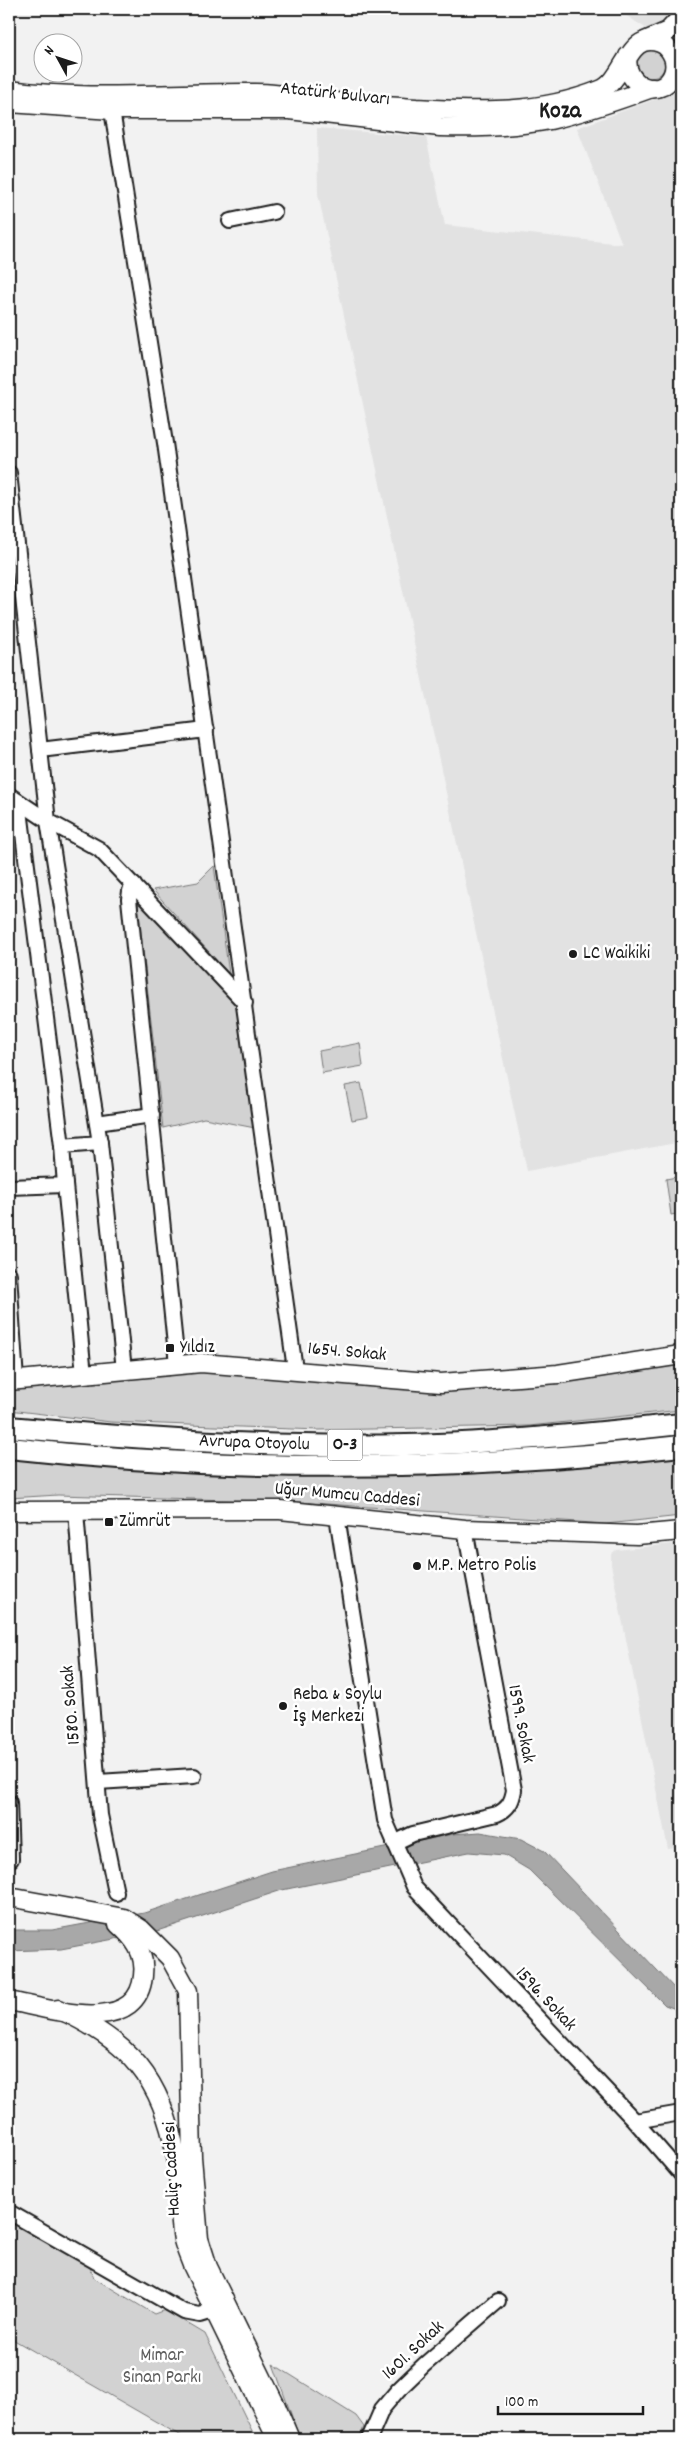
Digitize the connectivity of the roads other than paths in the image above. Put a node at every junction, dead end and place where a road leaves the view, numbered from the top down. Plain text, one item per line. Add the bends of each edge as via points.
1 (681, 18) edge
2 (645, 41) junction
3 (628, 56) junction
4 (676, 65) edge
5 (652, 88) junction
6 (9, 90) edge
7 (256, 101) junction
8 (9, 103) edge
9 (112, 110) junction
10 (441, 110) junction
11 (440, 127) junction
12 (274, 212) dead end
13 (230, 221) dead end
14 (9, 473) edge
15 (206, 730) junction
16 (40, 750) junction
17 (14, 798) edge
18 (48, 821) junction
19 (134, 885) junction
20 (245, 1003) junction
21 (152, 1115) junction
22 (97, 1122) junction
23 (100, 1143) junction
24 (62, 1146) junction
25 (65, 1185) junction
26 (9, 1187) edge
27 (9, 1274) edge
28 (681, 1355) edge
29 (176, 1364) junction
30 (296, 1369) junction
31 (124, 1370) junction
32 (84, 1374) junction
33 (13, 1381) edge
34 (681, 1424) edge
35 (9, 1427) edge
36 (681, 1446) edge
37 (9, 1448) edge
38 (9, 1511) edge
39 (76, 1512) junction
40 (336, 1516) junction
41 (465, 1528) junction
42 (681, 1530) edge
43 (194, 1776) dead end
44 (98, 1782) junction
45 (9, 1802) edge
46 (394, 1843) junction
47 (12, 1859) dead end
48 (116, 1893) dead end
49 (9, 1897) edge
50 (108, 1915) junction
51 (9, 2000) edge
52 (58, 2009) junction
53 (681, 2113) edge
54 (635, 2121) junction
55 (681, 2174) edge
56 (9, 2212) edge
57 (498, 2301) dead end
58 (213, 2311) junction
59 (277, 2439) edge
60 (290, 2439) edge
61 (369, 2439) edge

1 - 2 main road, Atatürk Bulvarı via 668,30
1 - 4 main road via 674,36
2 - 3 main road, Atatürk Bulvarı
2 - 4 main road via 664,45
3 - 5 main road via 627,67 632,80
3 - 10 main road, Atatürk Bulvarı via 618,77 609,86 565,101 498,112
4 - 5 main road, Atatürk Bulvarı
5 - 11 main road, Atatürk Bulvarı via 548,120 486,127
6 - 7 main road, Atatürk Bulvarı via 80,96
7 - 9 main road, Atatürk Bulvarı
7 - 10 main road, Atatürk Bulvarı
7 - 11 main road, Atatürk Bulvarı via 289,110
8 - 9 main road, Atatürk Bulvarı
9 - 15 street
10 - 11 main road
12 - 13 street
14 - 16 street
15 - 16 street
15 - 20 street
16 - 18 street
17 - 18 street
17 - 24 street
18 - 19 street via 99,849
18 - 22 street
19 - 20 street
19 - 21 street via 129,899
20 - 30 street
21 - 22 street
21 - 29 street
22 - 23 street
23 - 24 street
23 - 31 street
24 - 25 street
25 - 26 street
25 - 32 street
27 - 33 street
28 - 30 main road, 1654. Sokak via 558,1374 441,1383
29 - 30 main road, 1654. Sokak via 216,1363
29 - 31 main road, 1654. Sokak
31 - 32 main road, 1654. Sokak
32 - 33 main road, 1654. Sokak
34 - 35 highway, Avrupa Otoyolu / O-3 via 604,1433 405,1445 151,1439
36 - 37 highway, Avrupa Otoyolu / O-3 via 493,1462 320,1466 156,1461
38 - 39 main road, Uğur Mumcu Caddesi
39 - 40 main road, Uğur Mumcu Caddesi via 280,1510
39 - 44 street, 1580. Sokak
40 - 41 main road, Uğur Mumcu Caddesi
40 - 46 street, 1596. Sokak via 385,1820
41 - 42 main road, Uğur Mumcu Caddesi via 637,1536
41 - 46 street, 1599. Sokak via 513,1797 508,1807 497,1814 428,1830
43 - 44 street
44 - 48 street, 1580. Sokak via 100,1815
45 - 47 street
46 - 54 street, 1596. Sokak via 414,1887
49 - 50 main road, Haliç Caddesi
50 - 52 main road via 133,1938 143,1957 142,1988 137,1997 112,2013 94,2015
50 - 60 main road, Haliç Caddesi via 124,1918 152,1939 170,1958 188,1991 192,2157 199,2240 208,2267
51 - 52 main road
52 - 58 main road, Haliç Caddesi via 90,2024 126,2050 147,2073 164,2112 176,2156 183,2240
53 - 54 street
54 - 55 street, 1596. Sokak
56 - 58 street via 184,2312 200,2315
57 - 61 street, 1601. Sokak via 393,2395 382,2409
58 - 59 main road, Haliç Caddesi

